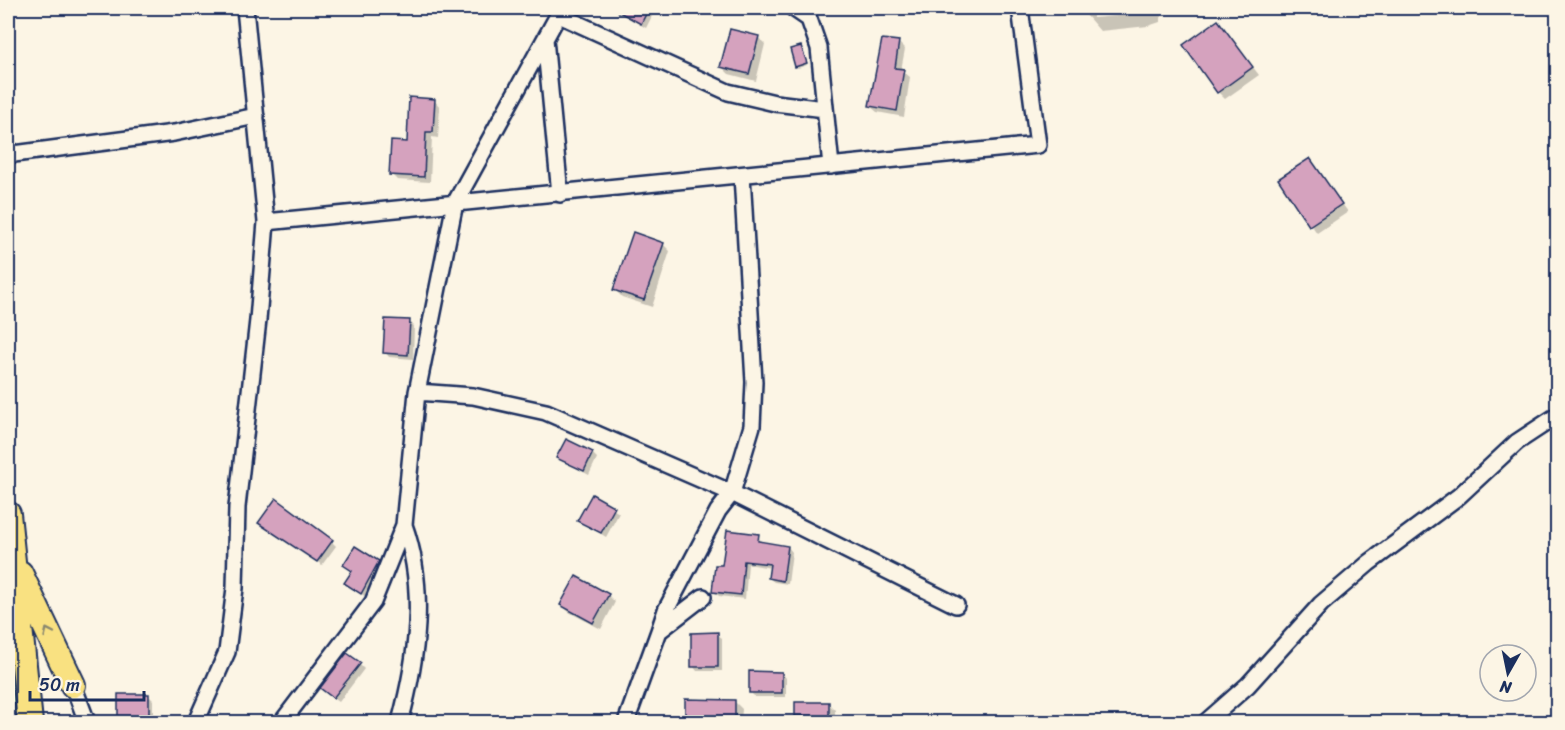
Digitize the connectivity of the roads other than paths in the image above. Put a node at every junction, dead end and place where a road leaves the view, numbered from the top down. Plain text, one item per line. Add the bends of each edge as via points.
1 (245, 8) edge
2 (793, 8) edge
3 (1020, 8) edge
4 (560, 11) edge
5 (545, 39) junction
6 (825, 109) junction
7 (256, 116) junction
8 (8, 148) edge
9 (831, 166) junction
10 (742, 176) junction
11 (560, 194) junction
12 (455, 203) junction
13 (266, 222) junction
14 (417, 392) junction
15 (1557, 415) edge
16 (732, 494) junction
17 (8, 514) edge
18 (404, 525) junction
19 (12, 557) junction
20 (703, 597) dead end
21 (956, 605) dead end
22 (659, 632) junction
23 (73, 685) joint
24 (30, 723) edge
25 (87, 723) edge
26 (196, 723) edge
27 (282, 723) edge
28 (400, 723) edge
29 (626, 723) edge
30 (1206, 723) edge

1 - 7 street
2 - 6 street via 809,19 813,28 819,48
3 - 9 street via 1038,145
4 - 5 street
4 - 6 street via 728,92 766,102
5 - 11 street
5 - 12 street
6 - 9 street
7 - 8 street via 174,133 14,154
7 - 13 street
9 - 10 street
10 - 11 street
10 - 16 street via 755,403 746,452
11 - 12 street
12 - 13 street
12 - 14 street
13 - 26 street via 237,507 235,588 227,652
14 - 16 street via 473,396 546,412
14 - 18 street
15 - 30 street via 1516,442 1459,496 1321,604 1248,685
16 - 21 street
16 - 22 street via 718,511 666,610
17 - 19 highway
18 - 27 street via 373,602
18 - 28 street via 414,552 418,621 410,687
23 -> 19 highway
19 - 24 highway
20 - 22 street
22 - 29 street
23 - 25 street

